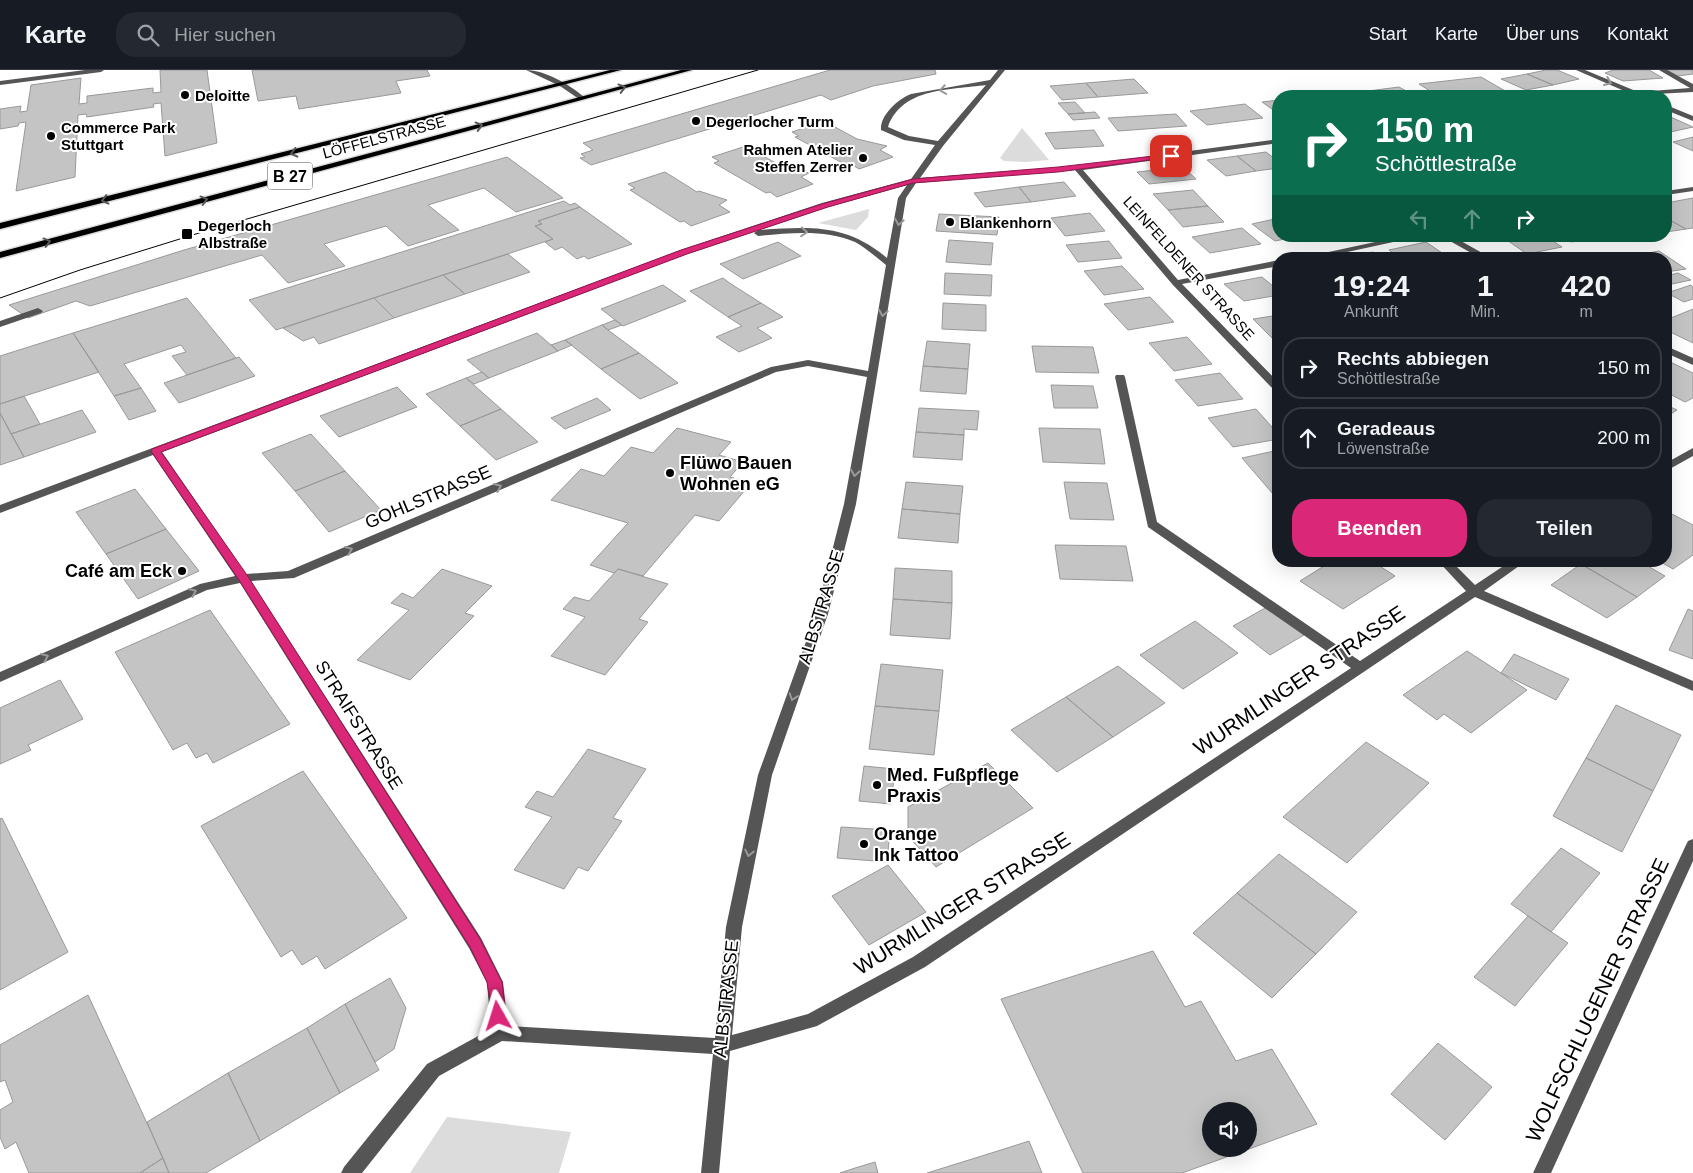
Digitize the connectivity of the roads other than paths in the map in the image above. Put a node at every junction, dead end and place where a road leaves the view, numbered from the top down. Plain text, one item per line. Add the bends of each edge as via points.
1 (101, 70) edge
2 (529, 70) edge
3 (618, 70) edge
4 (689, 70) edge
5 (1002, 70) edge
6 (1579, 70) edge
7 (1662, 70) edge
8 (991, 82) junction
9 (0, 84) edge
10 (562, 85) junction
11 (1693, 88) edge
12 (1627, 90) edge
13 (1672, 91) edge
14 (581, 98) junction
15 (1672, 110) edge
16 (1693, 119) edge
17 (1272, 143) edge
18 (940, 144) junction
19 (1077, 168) junction
20 (913, 181) junction
21 (1693, 189) edge
22 (1672, 192) edge
23 (0, 226) edge
24 (738, 234) junction
25 (1386, 242) edge
26 (1456, 242) edge
27 (1336, 252) edge
28 (1476, 252) edge
29 (0, 255) edge
30 (1272, 264) edge
31 (891, 265) junction
32 (1176, 283) junction
33 (38, 311) dead end
34 (0, 324) edge
35 (1672, 352) edge
36 (1693, 362) edge
37 (872, 376) junction
38 (1120, 377) dead end
39 (1272, 382) edge
40 (156, 451) junction
41 (1693, 451) edge
42 (1672, 464) edge
43 (0, 509) edge
44 (1450, 567) edge
45 (1511, 567) edge
46 (243, 578) junction
47 (1473, 591) junction
48 (1359, 667) junction
49 (0, 677) edge
50 (1693, 686) edge
51 (1693, 845) edge
52 (500, 1033) junction
53 (721, 1046) junction
54 (350, 1173) edge
55 (710, 1173) edge
56 (1542, 1173) edge

1 - 9 street
2 - 10 street
3 - 10 main road, LÖFFELSTRASSE / B 27
14 -> 4 main road, LÖFFELSTRASSE / B 27
5 - 8 street, ALBSTRASSE
6 -> 12 street
7 - 11 street
8 - 18 street, ALBSTRASSE
8 -> 18 street via 908,97 887,116 884,128 908,138
10 - 14 street
10 -> 23 main road, LÖFFELSTRASSE / B 27
11 - 13 street
29 -> 14 main road, LÖFFELSTRASSE / B 27
15 - 16 street
17 - 19 street
18 - 20 street, ALBSTRASSE
19 - 20 street
19 - 32 street, LEINFELDENER STRASSE
20 - 24 street via 825,205
20 -> 31 street, ALBSTRASSE via 902,198
21 - 22 street
24 -> 31 street via 790,230 839,235 857,240
24 - 40 street
25 - 27 street
26 - 28 street
30 - 32 street
31 -> 37 street, ALBSTRASSE
32 - 39 street, LEINFELDENER STRASSE
33 - 34 street
35 - 36 street
46 -> 37 street, GOHLSTRASSE via 290,576 774,369 808,363
37 -> 53 street, ALBSTRASSE via 850,504 824,605 765,775 734,927
38 - 48 street via 1152,524
40 - 43 street
40 - 46 street, STRAIFSTRASSE
41 - 42 street
44 - 47 street
45 - 47 street, WURMLINGER STRASSE
49 -> 46 street, GOHLSTRASSE via 204,587
46 - 52 street, STRAIFSTRASSE via 475,943 495,982
47 - 48 street, WURMLINGER STRASSE
47 - 50 street
48 - 53 street, WURMLINGER STRASSE via 919,962 811,1021
51 - 56 street, WOLFSCHLUGENER STRASSE
52 - 53 street, WURMLINGER STRASSE
52 - 54 street via 433,1070
53 - 55 street, ALBSTRASSE

